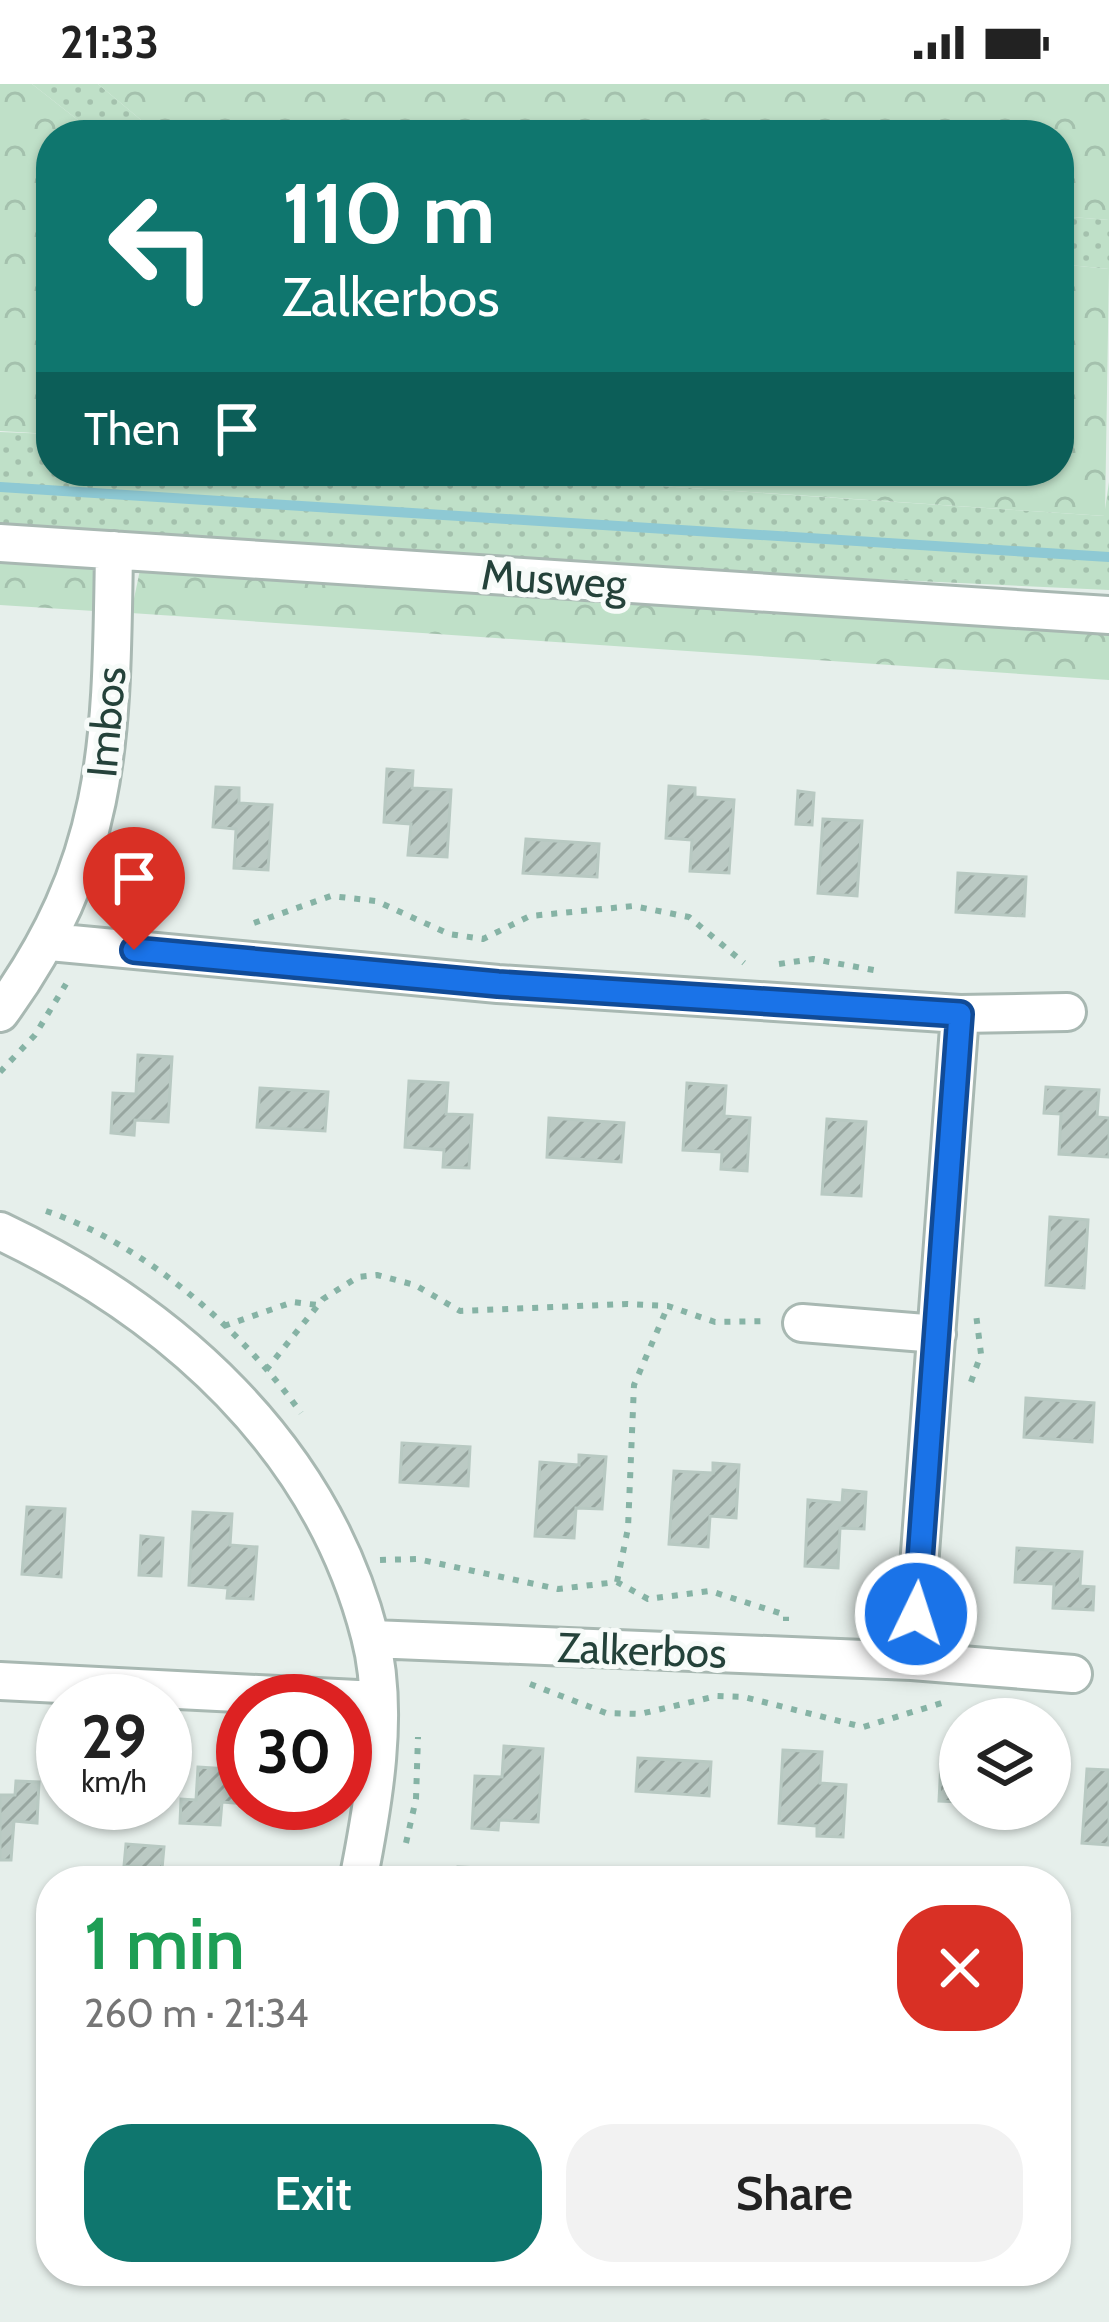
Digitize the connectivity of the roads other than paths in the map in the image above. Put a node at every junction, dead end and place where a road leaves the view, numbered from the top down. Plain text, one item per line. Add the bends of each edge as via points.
1 (0, 543) edge
2 (114, 550) junction
3 (1109, 615) edge
4 (50, 942) junction
5 (1067, 1012) dead end
6 (0, 1013) edge
7 (960, 1014) junction
8 (0, 1232) edge
9 (802, 1323) road end
10 (937, 1334) junction
11 (372, 1639) junction
12 (912, 1661) junction
13 (1073, 1674) dead end
14 (0, 1681) edge
15 (377, 1700) junction
16 (360, 1866) edge

1 - 2 street, Musweg
2 - 3 street, Musweg
2 - 4 street, Imbos via 100,795 75,888
4 - 6 street, Imbos
4 - 7 street via 498,984
5 - 7 street
7 - 10 street
8 - 11 street via 76,1268 184,1344 256,1416 312,1498
9 - 10 street
10 - 12 street
11 - 12 street, Zalkerbos
11 - 15 street
12 - 13 street, Zalkerbos
14 - 15 street
15 - 16 street

